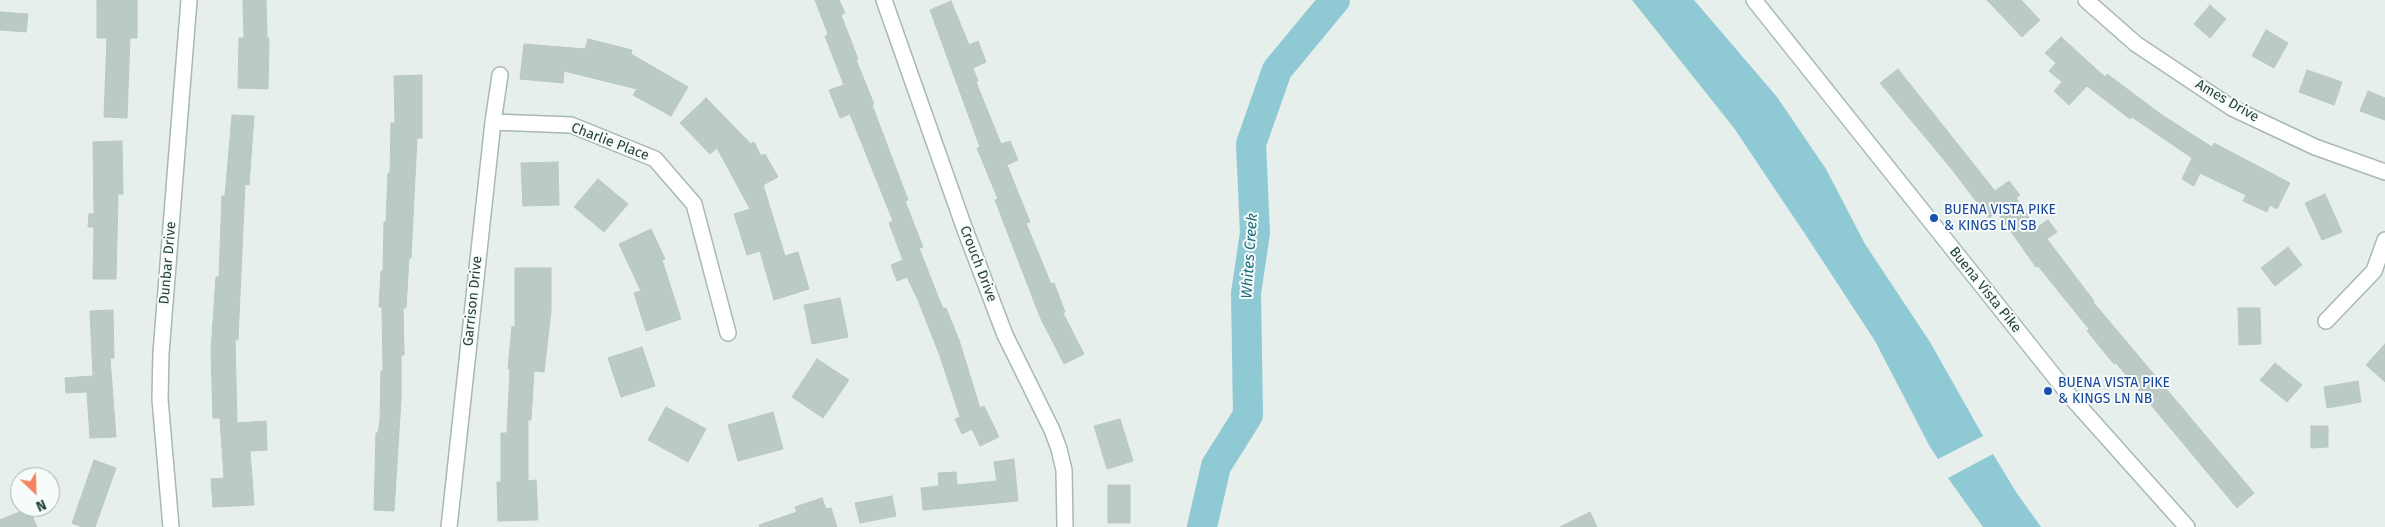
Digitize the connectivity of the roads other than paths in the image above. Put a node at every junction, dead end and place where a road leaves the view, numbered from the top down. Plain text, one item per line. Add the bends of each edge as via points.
1 (189, 0) edge
2 (884, 0) edge
3 (1754, 0) edge
4 (2086, 0) edge
5 (500, 75) dead end
6 (493, 122) junction
7 (2385, 172) edge
8 (2385, 240) edge
9 (2326, 320) dead end
10 (728, 333) dead end
11 (171, 527) edge
12 (449, 527) edge
13 (1065, 527) edge
14 (2187, 527) edge

1 - 11 street, Dunbar Drive via 161,353 160,399
2 - 13 street, Crouch Drive via 1005,335 1059,449 1064,470
3 - 14 street, Buena Vista Pike via 2070,396
4 - 7 street, Ames Drive via 2136,44 2232,108 2314,146
5 - 6 street, Garrison Drive
6 - 10 street, Charlie Place via 571,125 655,159 694,204
6 - 12 street, Garrison Drive
8 - 9 street via 2374,271

